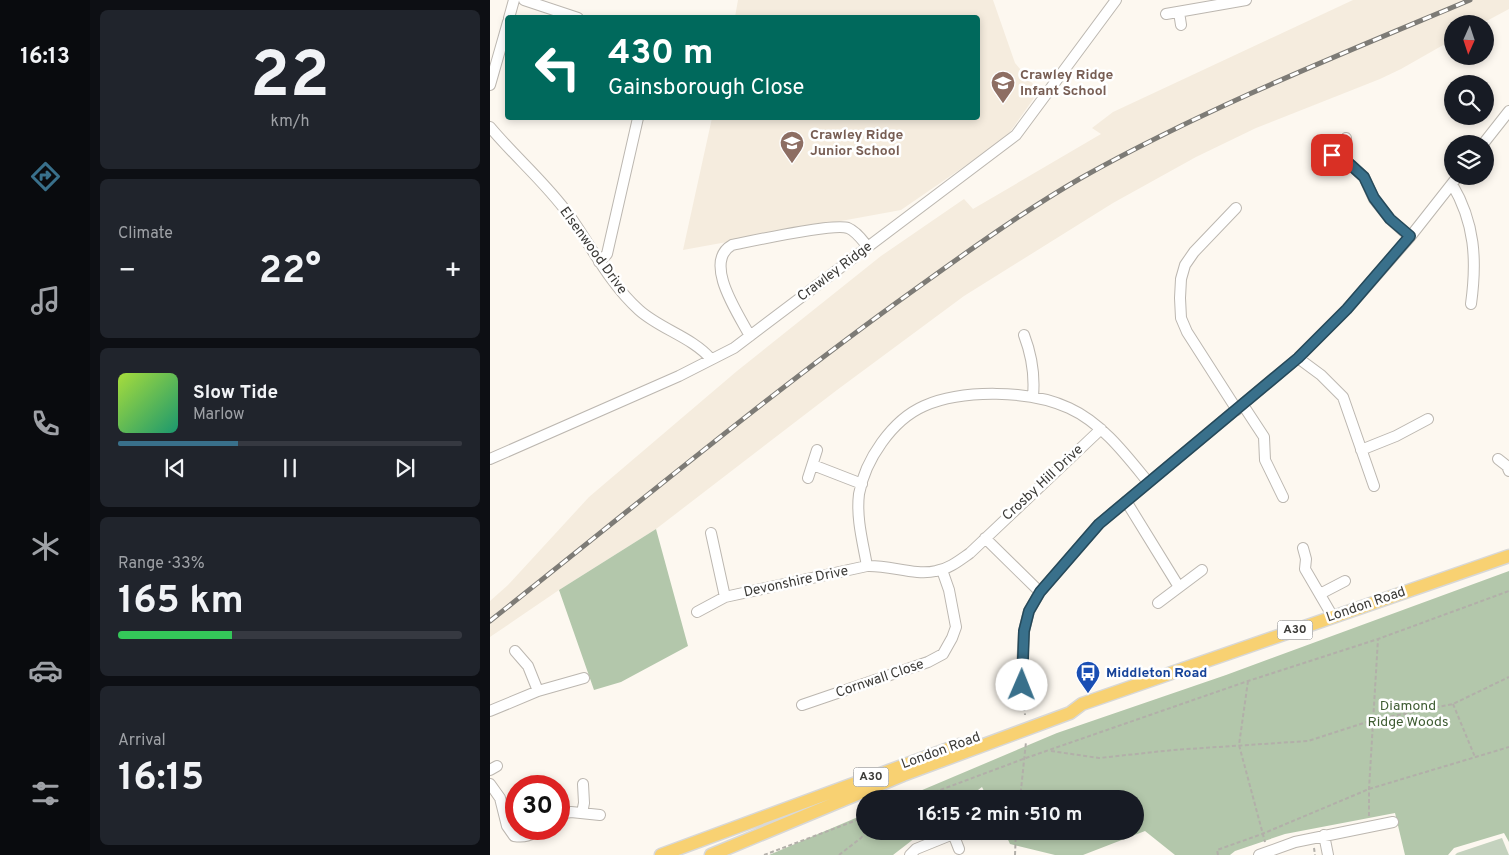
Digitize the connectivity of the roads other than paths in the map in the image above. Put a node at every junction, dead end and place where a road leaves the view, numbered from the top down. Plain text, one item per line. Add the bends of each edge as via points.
1 (514, 0) edge
2 (524, 0) edge
3 (1116, 0) edge
4 (1246, 0) edge
5 (1179, 12) junction
6 (1166, 14) dead end
7 (510, 15) edge
8 (569, 15) edge
9 (1181, 26) dead end
10 (505, 32) edge
11 (490, 85) edge
12 (1509, 110) edge
13 (638, 120) edge
14 (490, 127) edge
15 (1490, 135) edge
16 (1346, 138) dead end
17 (1324, 153) dead end
18 (1343, 158) junction
19 (1451, 185) edge
20 (1457, 185) edge
21 (1236, 208) dead end
22 (1410, 236) junction
23 (868, 246) junction
24 (598, 262) junction
25 (1471, 304) dead end
26 (1024, 335) dead end
27 (750, 336) junction
28 (1298, 358) junction
29 (711, 359) junction
30 (1033, 396) junction
31 (1240, 407) junction
32 (1428, 418) dead end
33 (1101, 429) junction
34 (817, 450) dead end
35 (1361, 450) junction
36 (490, 459) edge
37 (1498, 459) dead end
38 (812, 465) junction
39 (1508, 467) edge
40 (808, 478) dead end
41 (1148, 482) junction
42 (862, 484) junction
43 (1374, 486) dead end
44 (1283, 496) dead end
45 (1126, 501) junction
46 (711, 533) dead end
47 (985, 538) junction
48 (1303, 548) dead end
49 (1509, 556) edge
50 (867, 566) junction
51 (942, 570) junction
52 (1202, 570) dead end
53 (1345, 581) dead end
54 (1179, 587) junction
55 (1040, 592) junction
56 (1320, 594) junction
57 (726, 597) junction
58 (1158, 603) dead end
59 (697, 612) dead end
60 (1333, 617) junction
61 (515, 651) dead end
62 (537, 658) dead end
63 (528, 666) junction
64 (584, 678) dead end
65 (538, 691) junction
66 (1023, 698) dead end
67 (1082, 704) junction
68 (802, 705) dead end
69 (490, 711) edge
70 (490, 784) edge
71 (583, 784) dead end
72 (570, 812) edge
73 (582, 813) junction
74 (600, 815) dead end
75 (505, 818) edge
76 (1393, 822) dead end
77 (1324, 835) junction
78 (936, 840) edge
79 (955, 840) edge
80 (959, 849) dead end
81 (1264, 853) edge
82 (660, 855) edge
83 (711, 855) edge
84 (910, 855) edge
85 (1328, 855) edge

1 - 7 street
2 - 8 street
3 - 23 street, Crawley Ridge via 1016,135
4 - 5 street
5 - 6 street
5 - 9 street
10 - 11 street
12 - 15 street
13 - 24 street via 607,254
14 - 24 street, Elsenwood Drive via 568,214
16 - 18 street
17 - 18 street
18 - 22 street via 1364,177 1374,198 1390,219
19 - 22 street
20 - 25 street via 1474,249
21 - 31 street via 1185,265 1180,298 1181,318 1187,332
22 - 28 street via 1347,309
23 - 27 street, Crawley Ridge
23 - 27 street via 846,227 732,245 724,249 720,271 723,283
24 - 29 street, Elsenwood Drive via 639,310 703,350
26 - 30 street via 1032,361
27 - 29 street, Crawley Ridge
28 - 31 street
28 - 35 street via 1343,397
29 - 36 street, Crawley Ridge
30 - 33 street via 1069,408
30 - 42 street via 988,394 951,398 924,406 905,417 886,435
31 - 41 street
31 - 44 street via 1264,437 1265,460
32 - 35 street
33 - 41 street
33 - 47 street, Crosby Hill Drive
34 - 38 street
35 - 43 street
37 - 39 street
38 - 40 street
38 - 42 street
41 - 45 street
42 - 50 street via 859,520
45 - 54 street
45 - 55 street via 1099,524
46 - 57 street, Devonshire Drive
47 - 51 street, Crosby Hill Drive via 970,553
47 - 55 street
48 - 56 street via 1305,569
49 - 60 main road, London Road / A30
50 - 51 street, Crosby Hill Drive via 926,572
50 - 57 street, Devonshire Drive
51 - 68 street, Cornwall Close via 956,627 943,654 820,705
52 - 54 street
53 - 56 street
54 - 58 street
55 - 66 street via 1029,611 1024,631
56 - 60 street
57 - 59 street, Devonshire Drive
60 - 67 main road, London Road / A30
61 - 63 street
62 - 63 street
63 - 65 street
64 - 65 street
65 - 69 street
67 - 82 main road, London Road / A30 via 1068,705 1012,725
67 - 83 main road, London Road / A30 via 1070,713 896,778
70 - 75 street via 500,798
71 - 73 street
72 - 73 street
73 - 74 street
76 - 77 street
77 - 81 street
77 - 85 street
78 - 84 street
79 - 80 street

